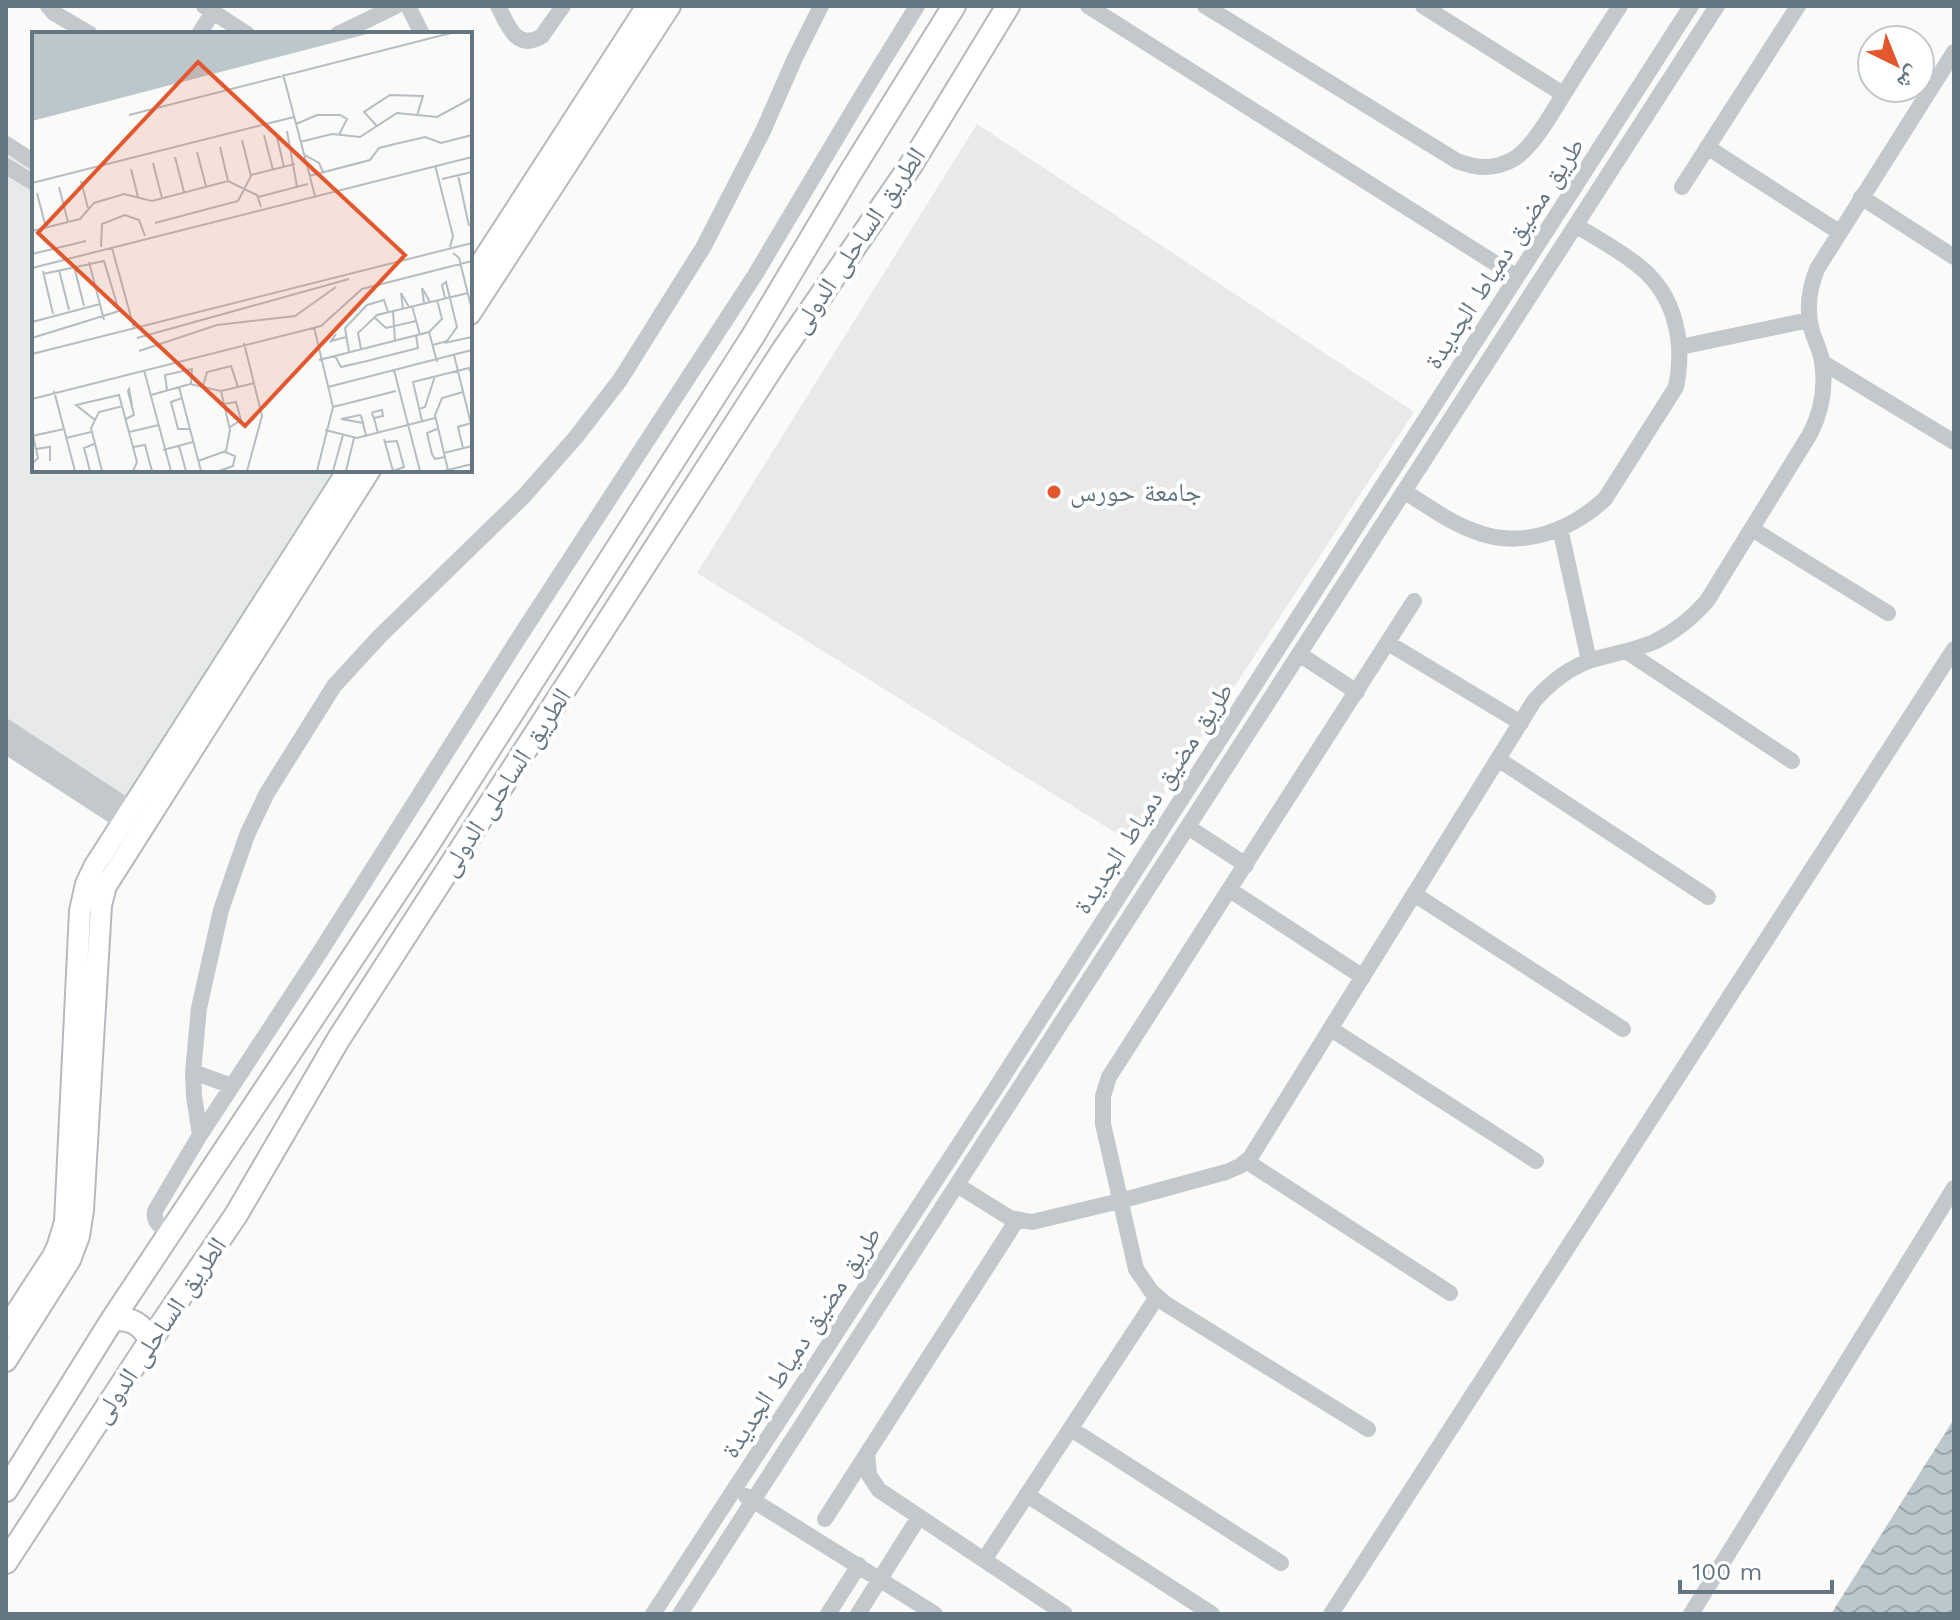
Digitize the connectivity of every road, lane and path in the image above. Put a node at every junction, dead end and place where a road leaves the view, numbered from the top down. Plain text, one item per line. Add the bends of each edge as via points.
1 (48, 6) edge
2 (396, 6) edge
3 (408, 6) edge
4 (498, 6) edge
5 (563, 6) edge
6 (647, 6) edge
7 (670, 6) edge
8 (821, 6) edge
9 (917, 6) edge
10 (954, 6) edge
11 (1008, 6) edge
12 (1088, 6) edge
13 (1205, 6) edge
14 (1423, 6) edge
15 (1620, 6) edge
16 (1691, 6) edge
17 (1717, 6) edge
18 (1798, 6) edge
19 (209, 9) edge
20 (87, 32) edge
21 (200, 32) edge
22 (244, 32) edge
23 (342, 32) edge
24 (421, 32) edge
25 (1951, 62) edge
26 (1563, 94) junction
27 (6, 144) edge
28 (1707, 147) junction
29 (32, 161) edge
30 (6, 166) edge
31 (32, 182) edge
32 (1682, 187) dead end
33 (1861, 197) junction
34 (1577, 226) junction
35 (1839, 232) junction
36 (1954, 257) edge
37 (472, 277) edge
38 (1517, 277) junction
39 (472, 311) edge
40 (1809, 320) junction
41 (1680, 347) junction
42 (1822, 362) junction
43 (1435, 404) junction
44 (1454, 415) junction
45 (1954, 442) edge
46 (347, 472) edge
47 (369, 472) edge
48 (1404, 491) junction
49 (1560, 528) junction
50 (1752, 529) junction
51 (1414, 601) dead end
52 (1888, 613) dead end
53 (1388, 643) junction
54 (1954, 649) edge
55 (1626, 651) junction
56 (1299, 654) junction
57 (1589, 661) junction
58 (1357, 692) junction
59 (1521, 723) junction
60 (6, 727) edge
61 (6, 746) edge
62 (1498, 759) junction
63 (1792, 761) dead end
64 (135, 821) junction
65 (1188, 827) junction
66 (1246, 865) junction
67 (1230, 890) junction
68 (1414, 894) junction
69 (1708, 897) dead end
70 (1363, 977) junction
71 (1331, 1029) junction
72 (1623, 1029) dead end
73 (193, 1072) junction
74 (232, 1086) junction
75 (990, 1097) junction
76 (1008, 1107) junction
77 (200, 1135) junction
78 (1246, 1161) junction
79 (1536, 1161) dead end
80 (957, 1185) junction
81 (1954, 1188) edge
82 (1120, 1201) junction
83 (1017, 1220) junction
84 (170, 1233) junction
85 (1450, 1293) dead end
86 (1157, 1297) junction
87 (112, 1320) junction
88 (6, 1328) edge
89 (150, 1341) junction
90 (6, 1361) edge
91 (1071, 1429) junction
92 (1368, 1429) dead end
93 (867, 1453) junction
94 (735, 1489) junction
95 (6, 1490) edge
96 (1027, 1495) junction
97 (754, 1500) junction
98 (919, 1517) junction
99 (825, 1519) dead end
100 (984, 1560) junction
101 (6, 1562) edge
102 (1281, 1563) dead end
103 (859, 1565) junction
104 (880, 1579) junction
105 (653, 1614) edge
106 (680, 1614) edge
107 (828, 1614) edge
108 (858, 1614) edge
109 (935, 1614) edge
110 (1065, 1614) edge
111 (1212, 1614) edge
112 (1331, 1614) edge
113 (1691, 1614) edge

1 - 20 street
2 - 23 street
3 - 24 street
4 - 5 street via 513,33 527,41 542,36
6 - 37 main road
7 - 39 main road
8 - 73 street via 704,246 620,380 524,496 334,686 267,793 221,910 199,1008
9 - 74 street via 755,275
10 - 84 highway, الطريق الساحلى الدولى via 678,455
11 - 89 highway, الطريق الساحلى الدولى via 911,165 782,352 395,951 236,1215
12 - 38 street
13 - 26 street via 1475,168 1513,160
14 - 26 street
15 - 26 street
16 - 38 street, طريق مضيق دمياط الجديدة
17 - 34 street, طريق مضيق دمياط الجديدة
18 - 28 street
19 - 21 street
19 - 22 street
25 - 33 street
27 - 29 street
28 - 32 street
28 - 35 street
30 - 31 street
33 - 35 street
33 - 36 street
34 - 41 street via 1639,265 1653,280 1670,307
34 - 44 street, طريق مضيق دمياط الجديدة
35 - 40 street via 1813,279
38 - 43 street, طريق مضيق دمياط الجديدة
40 - 41 street
40 - 42 street
41 - 49 street via 1676,387 1605,499
42 - 45 street
42 - 50 street via 1823,394 1815,425
43 - 44 street
43 - 75 street, طريق مضيق دمياط الجديدة
44 - 48 street, طريق مضيق دمياط الجديدة
46 - 64 main road
47 - 64 main road
48 - 49 street via 1484,535 1523,539
48 - 56 street, طريق مضيق دمياط الجديدة
49 - 57 street
50 - 52 street
50 - 55 street via 1698,611 1665,636
51 - 53 street
53 - 58 street
53 - 59 street
54 - 112 street
55 - 57 street
55 - 63 street
56 - 58 street
56 - 65 street, طريق مضيق دمياط الجديدة
57 - 59 street via 1554,681
58 - 66 street
59 - 62 street
60 - 64 street
61 - 64 street
62 - 68 street
62 - 69 street
64 - 88 main road via 89,875 81,902 65,1222 53,1256
64 - 90 main road via 101,905 79,1236 70,1260
65 - 66 street
65 - 76 street, طريق مضيق دمياط الجديدة
66 - 67 street
67 - 70 street
67 - 82 street via 1109,1077 1103,1124
68 - 70 street
68 - 72 street
70 - 71 street
71 - 78 street
71 - 79 street
73 - 74 street
73 - 77 street
74 - 77 street
75 - 76 street
75 - 94 street, طريق مضيق دمياط الجديدة
76 - 80 street, طريق مضيق دمياط الجديدة
77 - 84 street via 155,1211 158,1224
78 - 82 street via 1226,1172
78 - 85 street
80 - 83 street
80 - 97 street, طريق مضيق دمياط الجديدة
81 - 113 street
82 - 83 street via 1038,1221
82 - 86 street via 1136,1269
83 - 93 street
84 - 87 highway, الطريق الساحلى الدولى
86 - 91 street
86 - 92 street
87 - 89 highway via 135,1323
87 - 95 highway, الطريق الساحلى الدولى
89 - 101 highway, الطريق الساحلى الدولى
91 - 96 street
91 - 102 street
93 - 98 street via 875,1486
93 - 99 street
94 - 97 street
94 - 105 street, طريق مضيق دمياط الجديدة
96 - 100 street
96 - 111 street
97 - 103 street
97 - 106 street, طريق مضيق دمياط الجديدة
98 - 100 street
98 - 104 street
100 - 110 street
103 - 104 street
103 - 107 street
104 - 108 street
104 - 109 street

